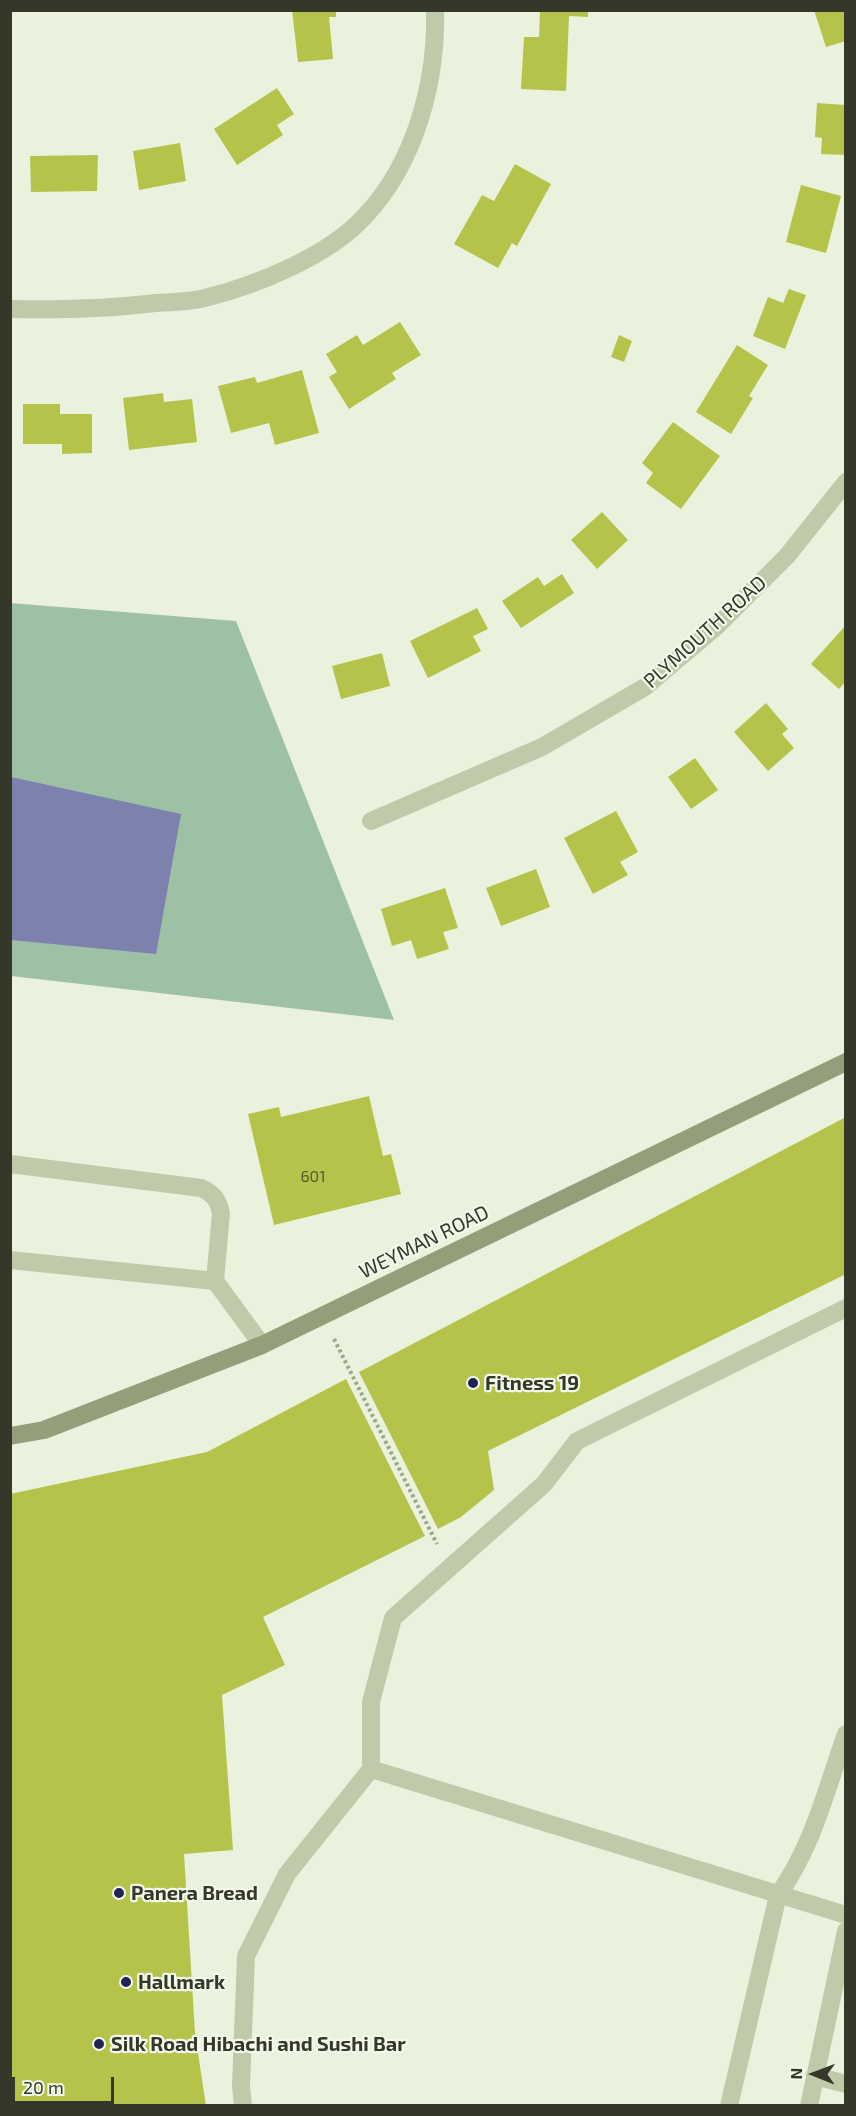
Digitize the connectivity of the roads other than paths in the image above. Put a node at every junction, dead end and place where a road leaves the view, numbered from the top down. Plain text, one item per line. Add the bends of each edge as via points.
1 (435, 10) edge
2 (10, 309) edge
3 (846, 482) edge
4 (371, 821) dead end
5 (846, 1062) edge
6 (10, 1164) edge
7 (10, 1260) edge
8 (215, 1281) junction
9 (846, 1308) edge
10 (262, 1346) junction
11 (10, 1436) edge
12 (846, 1734) edge
13 (371, 1769) junction
14 (778, 1894) junction
15 (846, 1915) edge
16 (846, 1930) edge
17 (815, 2076) junction
18 (846, 2084) edge
19 (243, 2106) edge
20 (729, 2106) edge
21 (809, 2106) edge

1 - 2 street via 436,46 423,106 399,172 365,217 325,248 282,271 204,298 91,310
3 - 4 street, PLYMOUTH ROAD via 788,556 717,626 645,687 542,747
5 - 10 street, WEYMAN ROAD
6 - 8 street via 211,1192 221,1213
7 - 8 street
8 - 10 street
9 - 13 street via 577,1441 544,1484 393,1618 371,1702
10 - 11 street, WEYMAN ROAD via 44,1430
12 - 14 street via 813,1832 796,1869
13 - 14 street
13 - 19 street via 287,1874 246,1956
14 - 15 street
14 - 20 street
16 - 17 street
17 - 18 street
17 - 21 street

